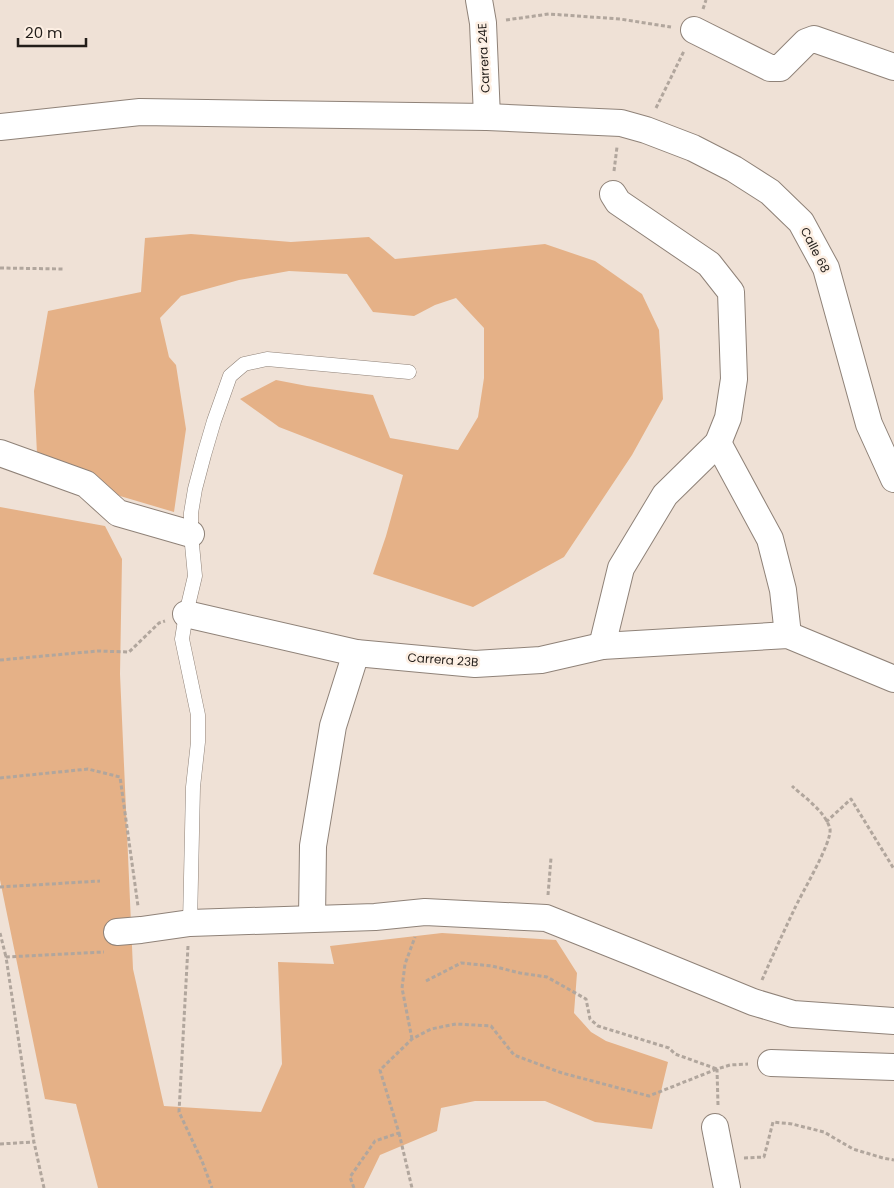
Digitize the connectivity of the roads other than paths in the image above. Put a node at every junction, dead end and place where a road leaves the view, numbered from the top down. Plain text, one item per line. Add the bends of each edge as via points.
1 (481, 12) edge
2 (694, 30) road end
3 (894, 68) edge
4 (487, 117) junction
5 (0, 127) edge
6 (613, 194) road end
7 (409, 372) dead end
8 (718, 443) junction
9 (0, 453) edge
10 (894, 480) edge
11 (191, 534) junction
12 (186, 614) junction
13 (788, 635) junction
14 (602, 646) junction
15 (356, 653) junction
16 (894, 679) edge
17 (312, 918) junction
18 (190, 923) junction
19 (121, 938) road end
20 (894, 1020) edge
21 (771, 1063) road end
22 (894, 1067) edge
23 (715, 1128) road end
24 (727, 1188) edge

1 - 4 street, Carrera 24E
2 - 3 street via 770,68 780,68 806,42 814,39
4 - 5 street, Calle 68 via 140,112
4 - 10 street, Calle 68 via 621,123 693,148 770,192 801,222 826,268 869,424
6 - 8 street via 618,202 709,264 731,292 734,379 728,418
7 - 11 lane via 267,359 244,364 230,376 214,421 195,489
8 - 13 street via 770,539 783,590
8 - 14 street via 665,495 621,568
9 - 11 street via 86,484 118,513
11 - 12 lane via 195,576
12 - 15 street, Carrera 23B
12 - 18 lane via 182,639 198,715
13 - 14 street, Carrera 23B
13 - 16 street, Carrera 23B
14 - 15 street, Carrera 23B via 541,660 475,664
15 - 17 street via 334,726 313,846
17 - 18 street
17 - 20 street via 425,912 546,918 753,1002 794,1014
18 - 19 street
21 - 22 street
23 - 24 street

